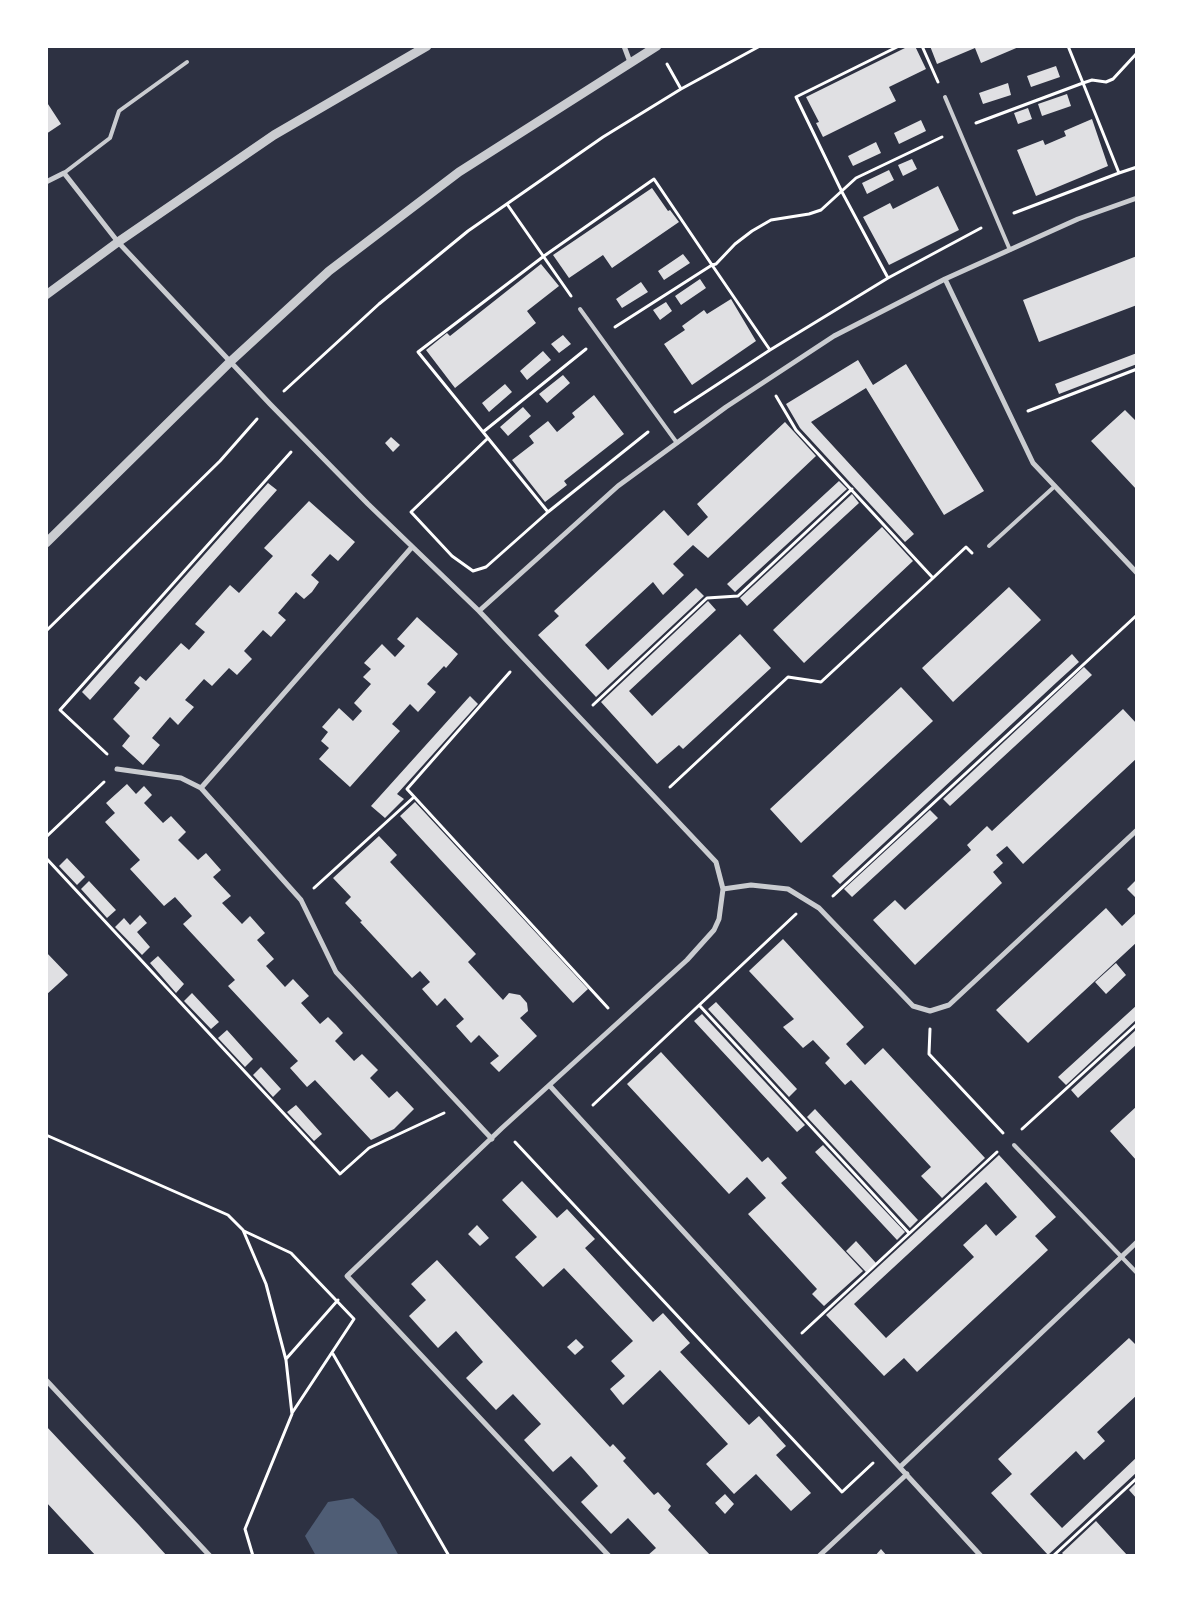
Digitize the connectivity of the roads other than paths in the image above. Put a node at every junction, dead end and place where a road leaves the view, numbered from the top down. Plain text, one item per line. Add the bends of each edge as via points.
1 (427, 46) edge
2 (624, 46) edge
3 (657, 46) edge
4 (187, 62) dead end
5 (630, 62) junction
6 (945, 97) road end
7 (64, 173) junction
8 (46, 182) edge
9 (1137, 198) edge
10 (118, 242) junction
11 (1010, 250) junction
12 (945, 279) junction
13 (46, 295) edge
14 (580, 309) road end
15 (230, 362) junction
16 (677, 444) junction
17 (1054, 486) junction
18 (46, 543) edge
19 (990, 546) road end
20 (412, 547) junction
21 (1137, 573) edge
22 (479, 611) junction
23 (117, 769) road end
24 (201, 788) junction
25 (1137, 830) edge
26 (722, 889) junction
27 (550, 1086) junction
28 (492, 1139) junction
29 (1014, 1145) road end
30 (1137, 1242) edge
31 (1120, 1257) junction
32 (1137, 1274) edge
33 (46, 1380) edge
34 (900, 1467) junction
35 (907, 1474) junction
36 (210, 1556) edge
37 (609, 1556) edge
38 (819, 1556) edge
39 (981, 1556) edge

1 - 10 street via 274,135
2 - 5 street
3 - 5 street
4 - 7 lane via 119,111 110,138
5 - 15 street via 459,172 330,271
6 - 11 lane
7 - 8 street
7 - 10 street
9 - 11 street via 1078,219
10 - 13 street
10 - 15 street
11 - 12 street
12 - 16 street via 834,336
12 - 17 street via 1033,464
14 - 16 lane
15 - 18 street
15 - 20 street
16 - 22 street via 618,486
17 - 19 lane
17 - 21 street
20 - 22 street
20 - 24 street
22 - 26 street via 716,862
23 - 24 street via 181,778
24 - 28 street via 301,900 336,972
25 - 26 street via 949,1006 930,1011 913,1006 819,908 788,889 752,885
26 - 27 street via 719,919 714,930 687,960
27 - 28 street
27 - 34 street
28 - 37 street via 347,1276
29 - 31 lane
30 - 31 street
31 - 32 lane
31 - 34 street
33 - 36 street
34 - 35 street
35 - 38 street
35 - 39 street

